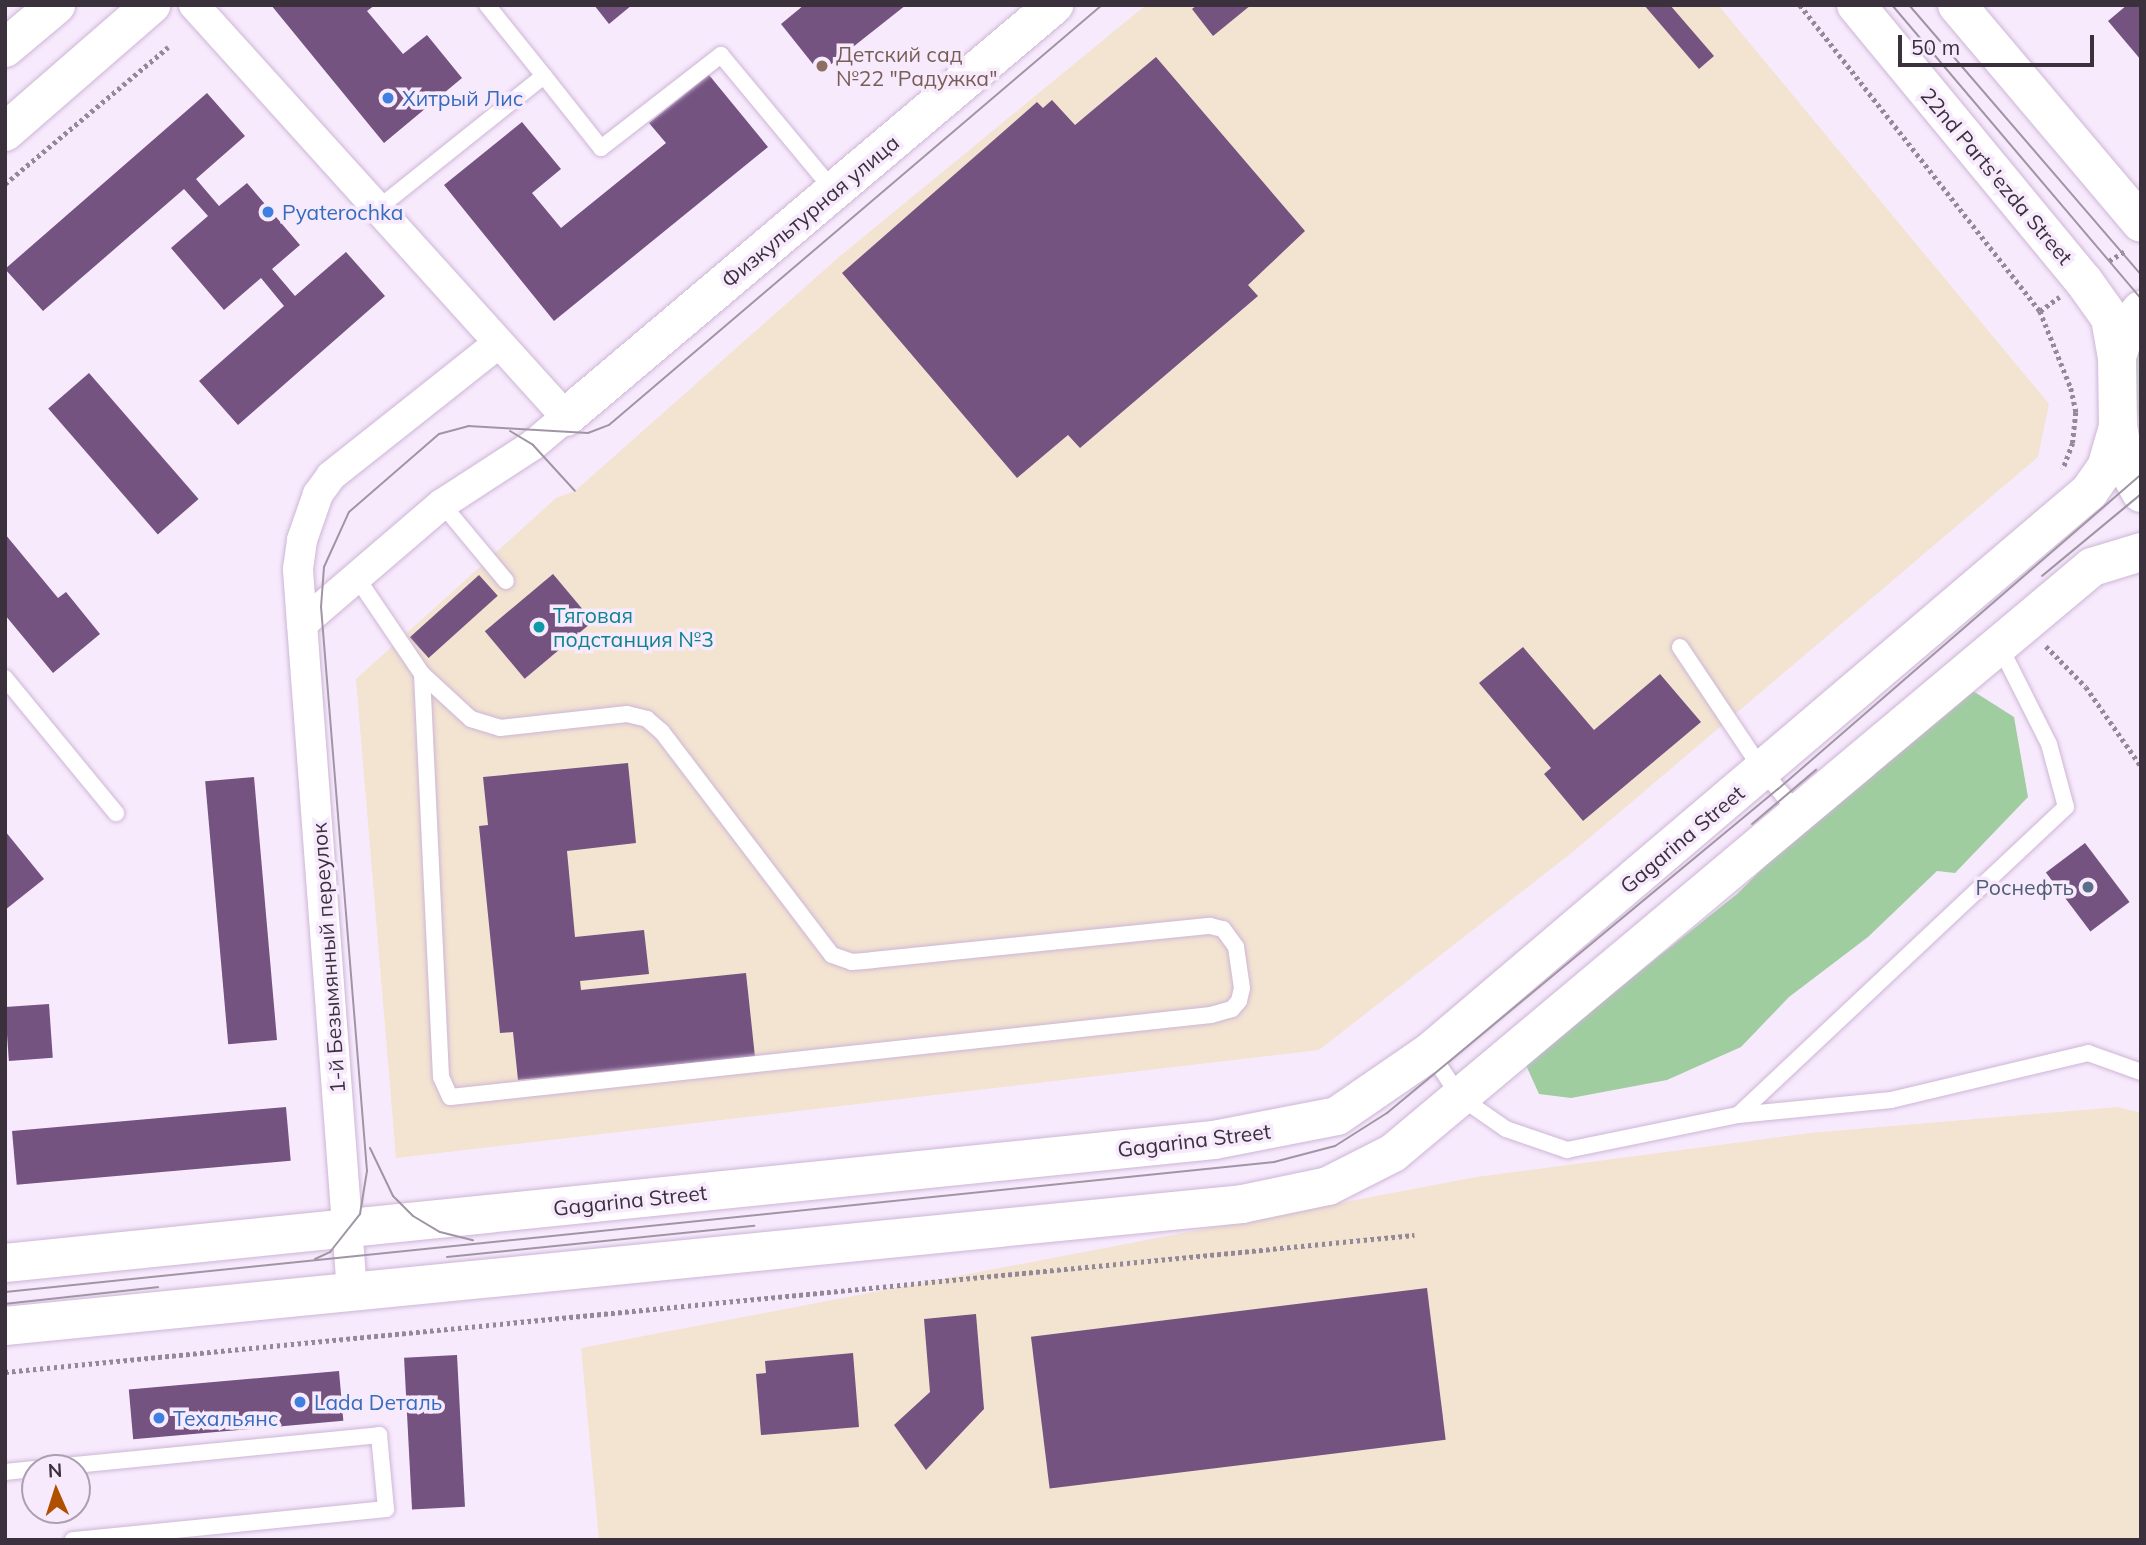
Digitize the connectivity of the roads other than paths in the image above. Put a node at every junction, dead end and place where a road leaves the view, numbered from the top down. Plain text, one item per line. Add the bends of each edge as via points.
1 (56, 5) edge
2 (150, 5) edge
3 (194, 5) edge
4 (487, 5) edge
5 (1054, 5) edge
6 (1856, 5) edge
7 (1957, 5) edge
8 (5, 48) edge
9 (544, 76) junction
10 (5, 132) edge
11 (834, 191) junction
12 (376, 210) junction
13 (2141, 223) edge
14 (2141, 310) edge
15 (496, 345) junction
16 (2117, 356) junction
17 (566, 417) junction
18 (2118, 427) junction
19 (2141, 493) edge
20 (442, 504) junction
21 (2141, 552) edge
22 (357, 578) junction
23 (506, 581) dead end
24 (302, 624) junction
25 (1680, 647) dead end
26 (2000, 648) junction
27 (422, 674) junction
28 (5, 678) edge
29 (1763, 771) junction
30 (116, 813) dead end
31 (1799, 814) junction
32 (1430, 1052) junction
33 (2141, 1072) edge
34 (1460, 1097) junction
35 (1738, 1115) junction
36 (349, 1228) junction
37 (5, 1263) edge
38 (352, 1292) junction
39 (5, 1326) edge
40 (91, 1463) edge
41 (73, 1540) edge

1 - 8 main road
2 - 10 main road
3 - 12 street
4 - 9 lane
5 - 11 main road, Физкультурная улица
6 - 16 main road, 22nd Parts'ezda Street via 2083,280 2110,318
7 - 13 main road
9 - 11 lane via 601,148 721,55
9 - 12 lane
11 - 17 main road, Физкультурная улица
12 - 15 street
14 - 16 main road via 2126,329
15 - 17 street
15 - 24 street, 1-й Безымянный переулок via 331,476 318,494 302,540 298,569
16 - 18 main road
17 - 20 street via 533,445
18 - 19 main road via 2125,464
18 - 29 main road, Gagarina Street via 2106,468 2090,492
20 - 22 street
20 - 23 lane
21 - 26 main road via 2092,568
22 - 24 street
22 - 27 lane
24 - 36 street, 1-й Безымянный переулок
25 - 29 lane
26 - 31 main road
26 - 35 lane via 2049,744 2066,807
27 - 27 lane via 471,719 485,726 627,714 647,719 662,732 832,955 852,962 1210,926 1223,929 1236,947 1242,988 1239,1001 1232,1009 1211,1015 450,1097 441,1077
28 - 30 lane
29 - 31 lane
29 - 32 main road, Gagarina Street
31 - 34 main road
32 - 34 lane
32 - 36 main road, Gagarina Street via 1336,1116 1266,1132
33 - 35 lane via 2088,1054 1891,1100
34 - 35 lane via 1506,1129 1567,1150
34 - 38 main road via 1365,1171 1328,1185 1242,1204
36 - 37 main road, Gagarina Street
36 - 38 street, 1-й Безымянный переулок
38 - 39 main road
40 - 41 lane via 379,1435 386,1509

